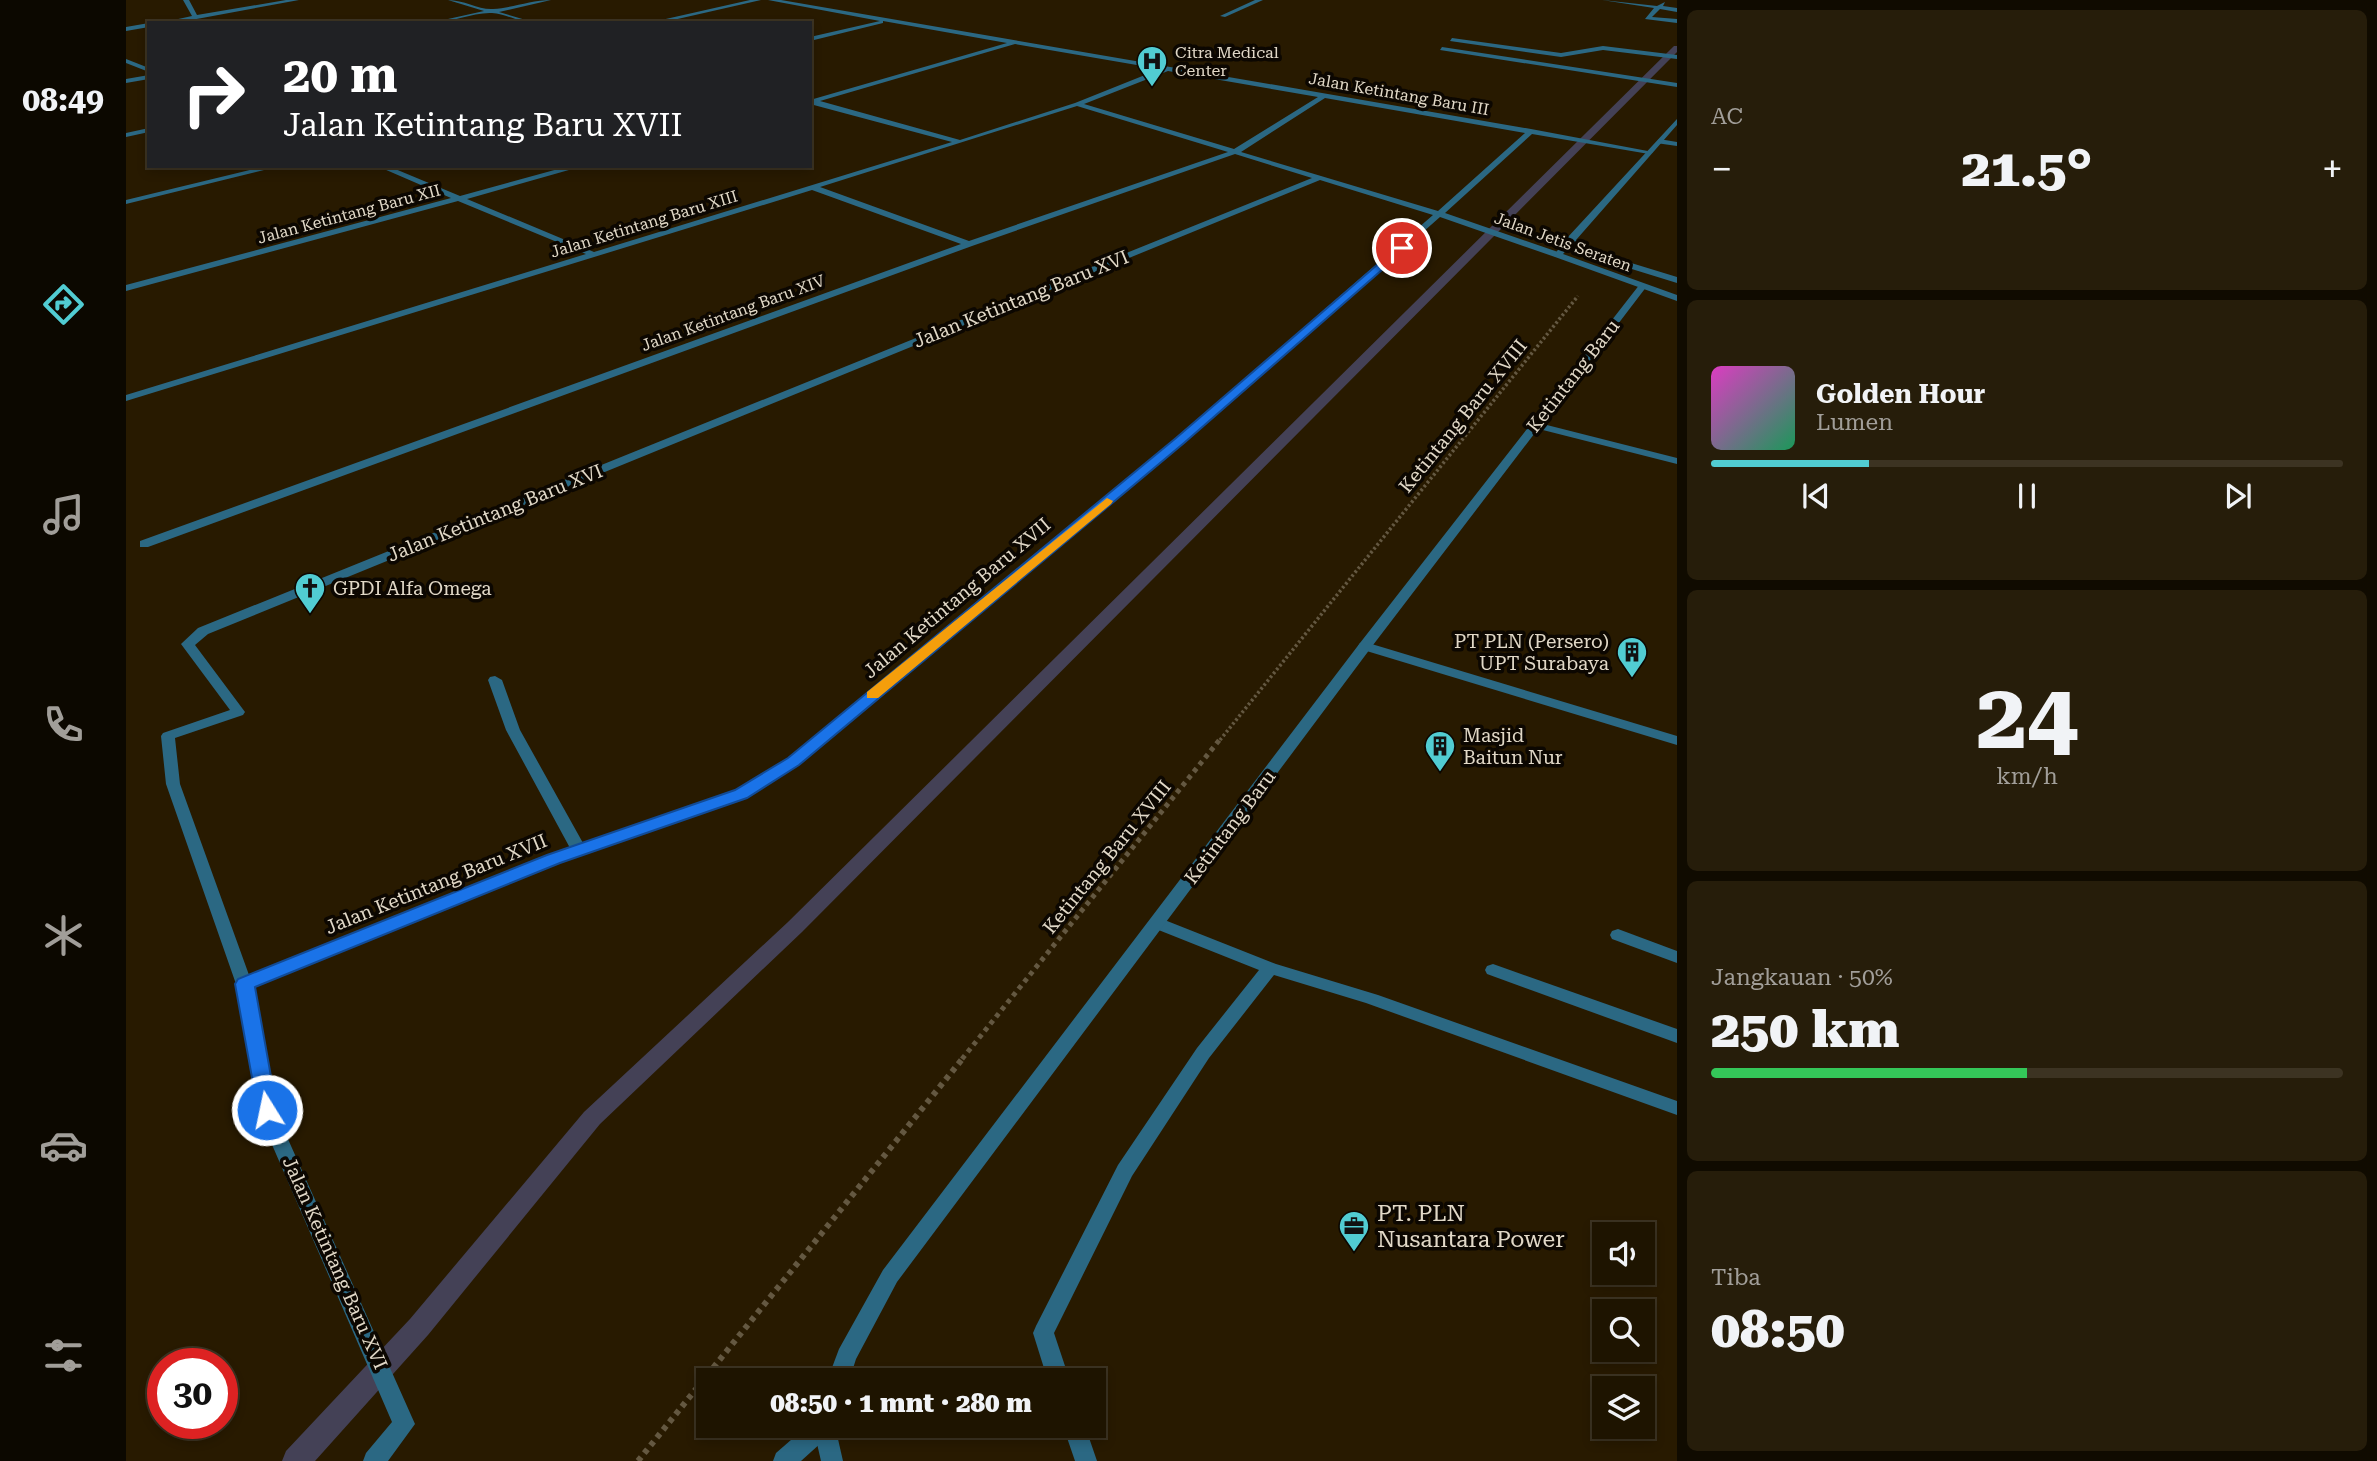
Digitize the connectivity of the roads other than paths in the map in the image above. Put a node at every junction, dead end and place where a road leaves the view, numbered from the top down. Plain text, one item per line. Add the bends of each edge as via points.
1 (186, 0) edge
2 (296, 0) edge
3 (452, 0) edge
4 (548, 0) edge
5 (758, 0) edge
6 (771, 0) edge
7 (1260, 0) edge
8 (1605, 0) edge
9 (1666, 0) edge
10 (1658, 7) junction
11 (1677, 10) edge
12 (492, 11) junction
13 (1223, 16) dead end
14 (195, 17) junction
15 (889, 20) junction
16 (174, 21) edge
17 (443, 21) edge
18 (526, 21) edge
19 (660, 21) edge
20 (1677, 22) edge
21 (147, 25) edge
22 (126, 29) edge
23 (812, 39) edge
24 (1452, 40) dead end
25 (1014, 42) junction
26 (1442, 49) dead end
27 (1677, 57) edge
28 (126, 61) edge
29 (147, 69) edge
30 (1167, 69) junction
31 (147, 77) edge
32 (126, 81) edge
33 (1677, 85) edge
34 (1324, 96) junction
35 (812, 101) edge
36 (812, 101) edge
37 (1077, 104) junction
38 (1677, 121) edge
39 (147, 130) edge
40 (1531, 131) junction
41 (126, 135) edge
42 (1659, 141) junction
43 (960, 142) junction
44 (1677, 144) edge
45 (1235, 152) junction
46 (1649, 152) junction
47 (268, 168) edge
48 (386, 168) edge
49 (572, 168) edge
50 (1319, 178) junction
51 (812, 187) junction
52 (461, 199) junction
53 (126, 202) edge
54 (1439, 214) junction
55 (1570, 240) junction
56 (969, 244) junction
57 (593, 254) junction
58 (1558, 255) junction
59 (1677, 280) edge
60 (1643, 286) junction
61 (126, 288) edge
62 (1677, 298) edge
63 (126, 398) edge
64 (1535, 425) junction
65 (1677, 461) edge
66 (144, 544) dead end
67 (1365, 646) junction
68 (495, 680) dead end
69 (1677, 741) edge
70 (579, 850) junction
71 (1157, 923) junction
72 (1618, 936) dead end
73 (1677, 957) edge
74 (1269, 968) junction
75 (1493, 970) dead end
76 (244, 984) junction
77 (1677, 1036) edge
78 (1677, 1108) edge
79 (842, 1368) edge
80 (1055, 1368) edge
81 (810, 1438) edge
82 (827, 1438) edge
83 (1078, 1438) edge
84 (374, 1461) edge
85 (784, 1461) edge
86 (832, 1461) edge
87 (1086, 1461) edge

1 - 14 street
2 - 14 street
3 - 12 street
4 - 12 street
5 - 19 street
6 - 15 street, Jalan Ketintang Baru III
7 - 13 street
8 - 10 street
9 - 10 street
10 - 11 street
10 - 20 street via 1647,18
12 - 17 street
12 - 18 street
14 - 16 street
15 - 23 street
15 - 25 street, Jalan Ketintang Baru III
21 - 22 street
24 - 27 street via 1561,55 1603,48
25 - 30 street, Jalan Ketintang Baru III
25 - 35 street
26 - 33 street
28 - 29 street
30 - 34 street, Jalan Ketintang Baru III
30 - 37 street, Jalan Ketintang Baru XIII
31 - 32 street
34 - 40 street, Jalan Ketintang Baru III
34 - 45 street, Jalan Ketintang Baru XIV
36 - 43 street
37 - 43 street, Jalan Ketintang Baru XIII
37 - 45 street, Jalan Jetis Seraten
38 - 42 street
39 - 41 street
40 - 46 street, Jalan Ketintang Baru III
40 - 54 street, Jalan Ketintang Baru XVII
42 - 44 street
42 - 46 street
43 - 51 street, Jalan Ketintang Baru XIII
45 - 50 street, Jalan Jetis Seraten
45 - 56 street, Jalan Ketintang Baru XIV
46 - 55 street
47 - 53 street
48 - 52 street
49 - 52 street, Jalan Ketintang Baru XII
50 - 54 street, Jalan Jetis Seraten
50 - 76 street, Jalan Ketintang Baru XVI via 193,638 188,644 238,712 168,736 173,784
51 - 56 street
51 - 57 street, Jalan Ketintang Baru XIII
52 - 57 street
52 - 61 street, Jalan Ketintang Baru XII
54 - 58 street, Jalan Jetis Seraten
54 - 70 street, Jalan Ketintang Baru XVII via 1190,432 794,762 741,794
55 - 58 street
55 - 59 street, Jalan Jetis Seraten
56 - 66 street, Jalan Ketintang Baru XIV
57 - 63 street, Jalan Ketintang Baru XIII
58 - 60 street, Jalan Jetis Seraten
60 - 62 street, Jalan Jetis Seraten
60 - 64 street, Ketintang Baru
64 - 65 street
64 - 67 street, Ketintang Baru
67 - 69 street
67 - 71 street, Ketintang Baru
68 - 70 street via 513,730
70 - 76 street, Jalan Ketintang Baru XVII
71 - 74 street
71 - 79 street, Ketintang Baru via 891,1276
72 - 73 street
74 - 78 street via 1372,999
74 - 80 street via 1203,1053 1125,1171 1043,1333
75 - 77 street
76 - 84 street, Jalan Ketintang Baru XVI via 267,1110 404,1424
81 - 85 street
82 - 86 street
83 - 87 street

